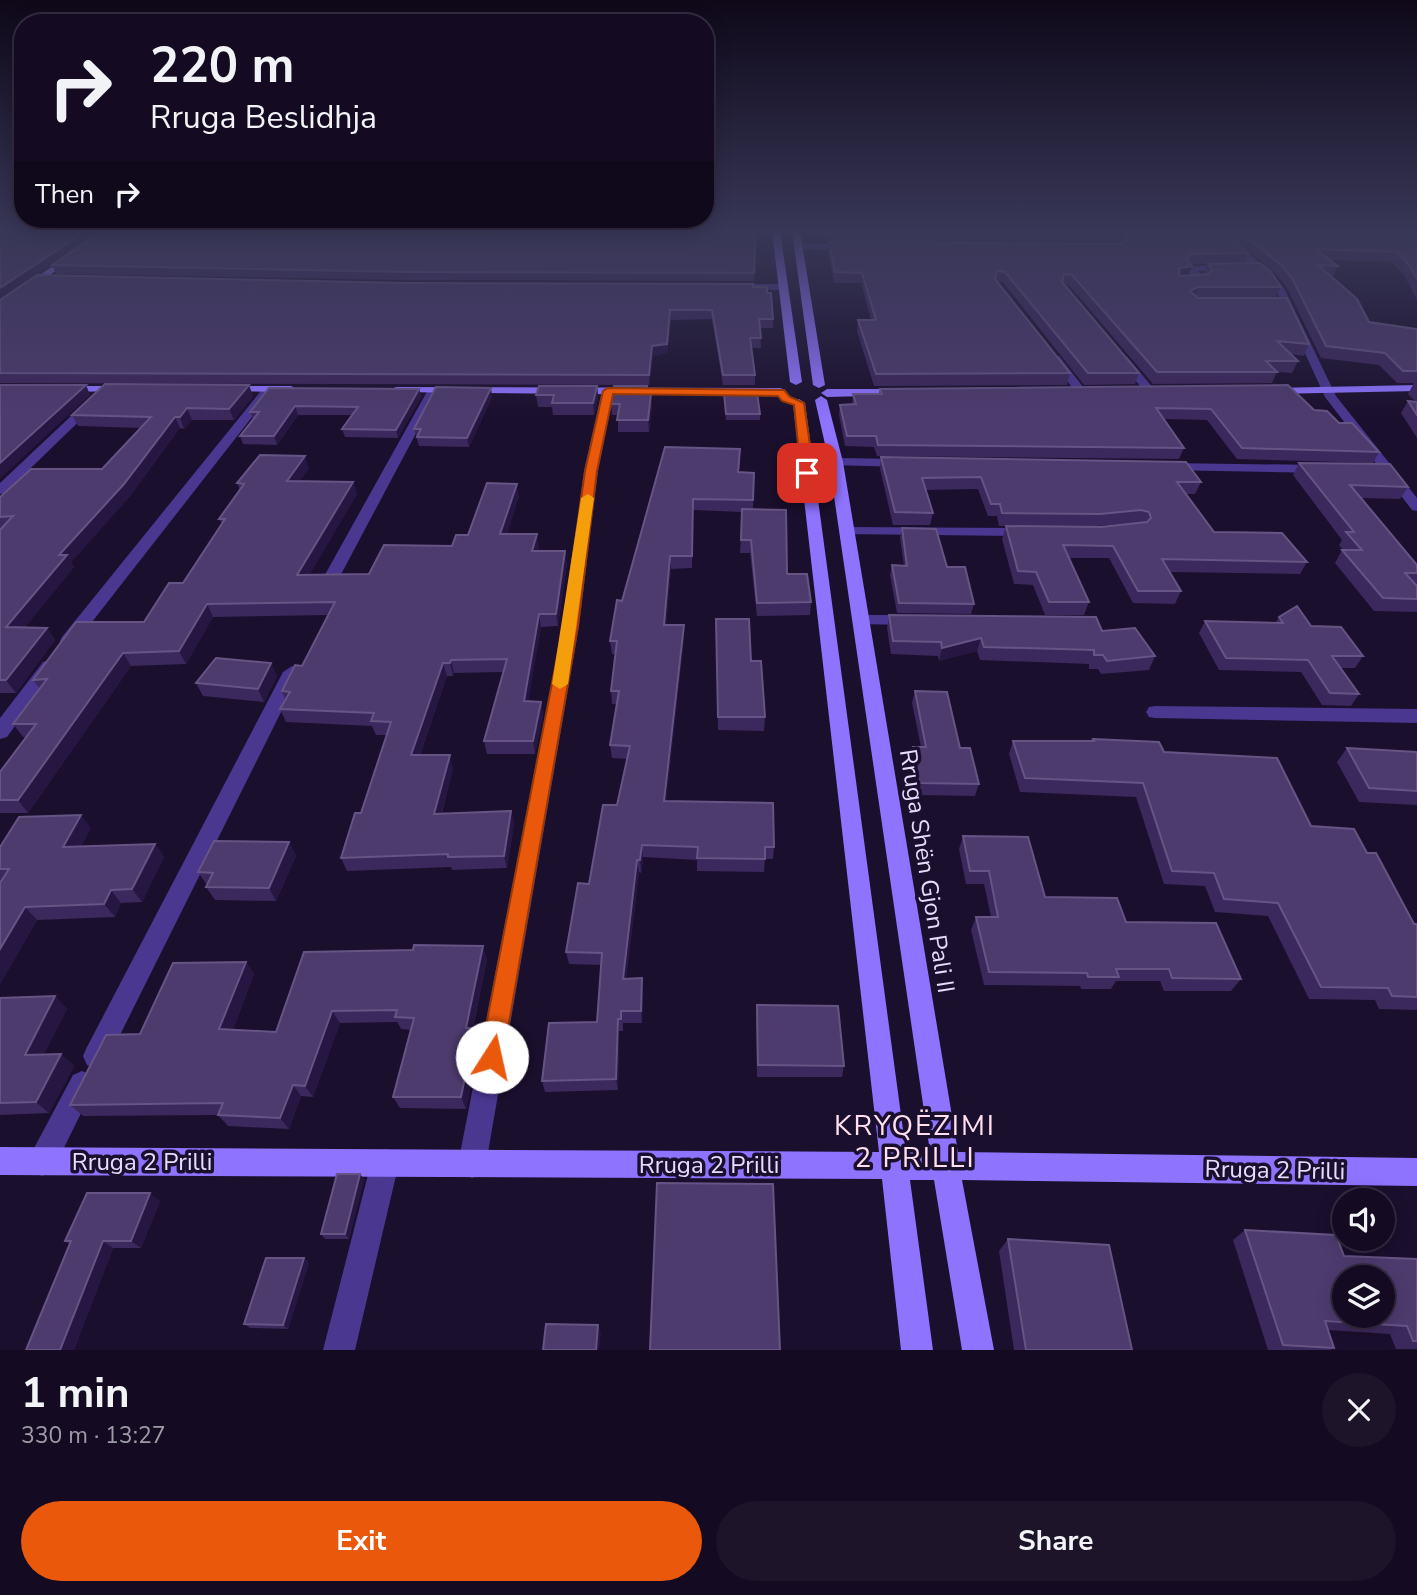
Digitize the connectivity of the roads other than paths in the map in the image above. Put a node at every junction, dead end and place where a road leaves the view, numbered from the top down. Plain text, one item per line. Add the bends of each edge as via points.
1 (17, 294) edge
2 (783, 294) edge
3 (806, 294) edge
4 (1281, 294) edge
5 (1274, 303) edge
6 (1287, 303) junction
7 (0, 306) edge
8 (1048, 349) edge
9 (1115, 351) edge
10 (1417, 388) edge
11 (54, 389) edge
12 (107, 389) junction
13 (134, 389) edge
14 (214, 389) edge
15 (268, 389) junction
16 (309, 389) edge
17 (377, 390) edge
18 (433, 390) junction
19 (608, 391) junction
20 (1095, 391) edge
21 (1136, 391) edge
22 (1150, 391) junction
23 (1164, 391) edge
24 (1260, 391) edge
25 (1329, 391) junction
26 (792, 392) junction
27 (1068, 392) edge
28 (1081, 392) junction
29 (822, 393) junction
30 (920, 393) edge
31 (836, 462) junction
32 (919, 463) edge
33 (1153, 466) edge
34 (1332, 469) edge
35 (0, 490) edge
36 (1417, 508) edge
37 (847, 531) junction
38 (1043, 533) edge
39 (330, 580) edge
40 (861, 620) junction
41 (924, 621) edge
42 (293, 669) edge
43 (1155, 712) dead end
44 (1417, 716) edge
45 (0, 732) edge
46 (0, 1161) edge
47 (42, 1162) junction
48 (385, 1163) junction
49 (472, 1164) junction
50 (893, 1166) junction
51 (946, 1166) junction
52 (1417, 1172) edge
53 (338, 1350) edge
54 (918, 1350) edge
55 (978, 1350) edge

1 - 7 street
2 - 26 street
3 - 29 street, Rruga Shën Gjon Pali II
4 - 6 street
5 - 6 street
6 - 25 street
8 - 28 street
9 - 22 street
10 - 25 street
11 - 12 street
12 - 13 street
12 - 35 street
14 - 15 street
15 - 16 street
15 - 45 street via 82,621
17 - 18 street
18 - 19 street
18 - 39 street
19 - 26 street
19 - 49 street via 591,471 571,626
20 - 28 street
21 - 22 street
22 - 23 street
24 - 25 street
25 - 36 street via 1381,470
26 - 29 street
26 - 29 street
26 - 50 street
27 - 28 street
29 - 30 street
29 - 31 street, Rruga Shën Gjon Pali II
31 - 32 street
31 - 37 street, Rruga Shën Gjon Pali II
33 - 34 street
37 - 38 street
37 - 40 street, Rruga Shën Gjon Pali II
40 - 41 street
40 - 51 street, Rruga Shën Gjon Pali II
42 - 47 street
43 - 44 street
46 - 47 street, Rruga 2 Prilli
47 - 48 street, Rruga 2 Prilli
48 - 49 street, Rruga 2 Prilli
48 - 53 street
49 - 50 street, Rruga 2 Prilli
50 - 51 street, Rruga 2 Prilli
50 - 54 street
51 - 52 street, Rruga 2 Prilli
51 - 55 street, Rruga Shën Gjon Pali II

